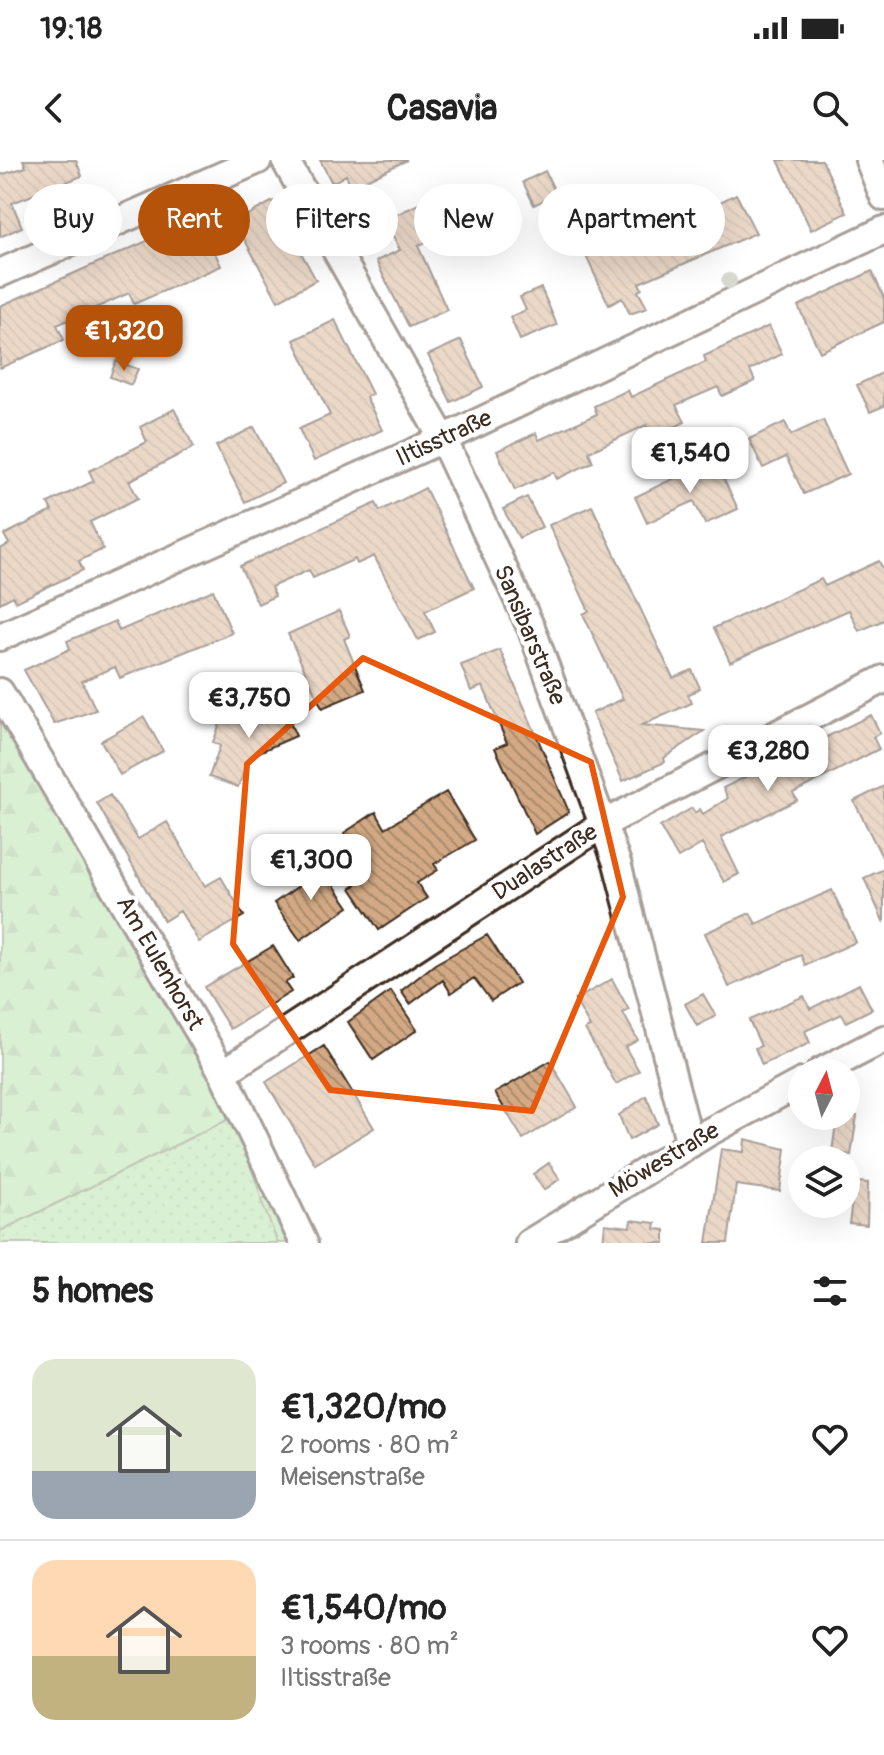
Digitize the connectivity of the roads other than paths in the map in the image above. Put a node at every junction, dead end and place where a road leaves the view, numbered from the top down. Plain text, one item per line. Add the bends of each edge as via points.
1 (258, 160) edge
2 (285, 160) edge
3 (869, 160) edge
4 (884, 197) edge
5 (884, 230) edge
6 (0, 273) edge
7 (443, 439) junction
8 (0, 637) edge
9 (884, 679) edge
10 (0, 692) edge
11 (603, 824) junction
12 (884, 1039) edge
13 (847, 1058) edge
14 (223, 1073) junction
15 (788, 1090) edge
16 (690, 1144) junction
17 (304, 1243) edge
18 (529, 1243) edge

1 - 6 street
2 - 7 street, Sansibarstraße
3 - 4 street
5 - 7 street, Iltisstraße
7 - 8 street, Iltisstraße
7 - 11 street, Sansibarstraße via 532,630
9 - 11 street, Dualastraße
10 - 14 street, Am Eulenhorst
11 - 14 street, Dualastraße
11 - 16 street, Sansibarstraße
12 - 13 street
14 - 17 street, Am Eulenhorst
15 - 16 street, Möwestraße
16 - 18 street, Möwestraße

